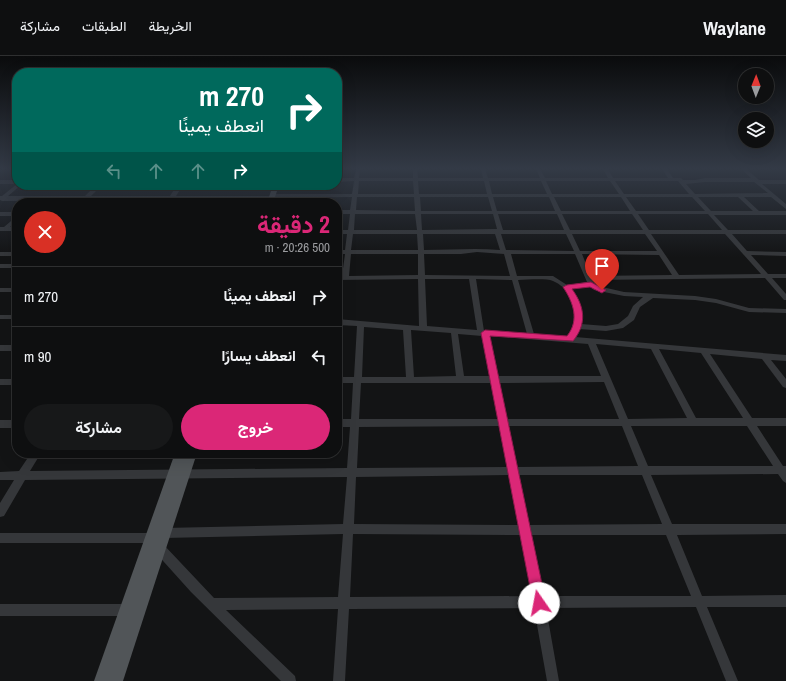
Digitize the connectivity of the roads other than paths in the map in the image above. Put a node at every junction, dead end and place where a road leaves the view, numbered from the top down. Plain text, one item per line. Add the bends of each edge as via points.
1 (355, 198) edge
2 (417, 198) edge
3 (491, 198) edge
4 (551, 198) edge
5 (625, 198) edge
6 (696, 198) edge
7 (742, 198) edge
8 (776, 198) edge
9 (1, 199) edge
10 (12, 199) edge
11 (786, 207) edge
12 (342, 212) edge
13 (353, 212) junction
14 (418, 212) junction
15 (495, 212) junction
16 (709, 212) junction
17 (757, 212) junction
18 (558, 213) junction
19 (634, 213) junction
20 (786, 213) edge
21 (0, 214) edge
22 (12, 214) edge
23 (12, 222) edge
24 (3, 229) edge
25 (419, 231) junction
26 (499, 231) junction
27 (567, 231) junction
28 (647, 231) junction
29 (726, 231) junction
30 (342, 232) edge
31 (350, 232) junction
32 (786, 232) edge
33 (342, 252) edge
34 (348, 252) junction
35 (421, 252) junction
36 (505, 252) junction
37 (578, 253) junction
38 (662, 253) junction
39 (745, 253) junction
40 (0, 254) edge
41 (12, 254) edge
42 (786, 254) edge
43 (3, 266) edge
44 (0, 273) edge
45 (766, 276) junction
46 (786, 276) edge
47 (422, 277) junction
48 (472, 277) junction
49 (514, 277) junction
50 (677, 277) junction
51 (345, 278) joint
52 (589, 281) junction
53 (567, 287) junction
54 (0, 290) edge
55 (12, 290) edge
56 (651, 296) junction
57 (786, 298) edge
58 (786, 311) edge
59 (12, 318) edge
60 (1, 319) edge
61 (342, 322) edge
62 (361, 323) junction
63 (577, 326) junction
64 (407, 327) junction
65 (423, 328) junction
66 (454, 330) junction
67 (483, 333) junction
68 (531, 336) junction
69 (570, 339) junction
70 (591, 341) junction
71 (652, 346) junction
72 (0, 348) edge
73 (12, 348) edge
74 (703, 350) junction
75 (764, 356) junction
76 (786, 358) edge
77 (410, 379) junction
78 (460, 379) junction
79 (495, 379) junction
80 (607, 379) junction
81 (342, 380) edge
82 (358, 380) junction
83 (0, 382) edge
84 (12, 382) edge
85 (786, 385) edge
86 (625, 421) junction
87 (12, 422) edge
88 (503, 422) junction
89 (693, 422) junction
90 (750, 422) junction
91 (786, 422) edge
92 (342, 423) edge
93 (356, 423) junction
94 (0, 424) edge
95 (33, 458) edge
96 (181, 458) edge
97 (188, 458) edge
98 (644, 470) junction
99 (513, 471) junction
100 (352, 473) junction
101 (784, 473) edge
102 (179, 475) junction
103 (0, 476) edge
104 (22, 477) junction
105 (0, 512) edge
106 (348, 529) junction
107 (669, 529) junction
108 (786, 529) edge
109 (524, 530) junction
110 (0, 538) edge
111 (158, 540) junction
112 (698, 601) junction
113 (786, 601) edge
114 (343, 603) junction
115 (539, 603) junction
116 (211, 604) junction
117 (0, 610) edge
118 (127, 610) junction
119 (288, 680) edge
120 (102, 681) edge
121 (115, 681) edge
122 (339, 681) edge
123 (553, 681) edge
124 (732, 681) edge

1 - 13 street
2 - 14 street
3 - 15 street
4 - 18 street
5 - 19 street
6 - 16 street
7 - 17 street
8 - 11 street
9 - 10 street
12 - 13 street
13 - 14 street
13 - 31 street
14 - 15 street
14 - 25 street
15 - 18 street
15 - 26 street
16 - 17 street
16 - 19 street
16 - 29 street
17 - 20 street
18 - 19 street
18 - 27 street
19 - 28 street
21 - 22 street
23 - 24 street
25 - 26 street
25 - 31 street
25 - 35 street
26 - 27 street
26 - 36 street
27 - 28 street
27 - 37 street
28 - 29 street
28 - 38 street
29 - 32 street
29 - 39 street
30 - 31 street
31 - 34 street
33 - 34 street
34 - 35 street
34 - 51 street
35 - 36 street
35 - 47 street
36 - 37 street
36 - 49 street
37 - 38 street
37 - 52 street
38 - 50 street
39 - 42 street
39 - 45 street
40 - 41 street
43 - 44 street
45 - 46 street
45 - 50 street
45 - 57 street
47 - 48 street
47 - 51 street
47 - 65 street
48 - 49 street
48 - 67 street
49 - 53 street via 553,278
49 - 68 street
50 - 52 street
52 - 53 street
52 - 56 street via 596,288
53 - 63 street via 576,300
54 - 55 street
56 - 58 street via 695,298 749,310
56 - 63 street via 638,304 632,317 622,326
59 - 60 street
61 - 62 street
62 - 64 street
62 - 82 street
63 - 69 street
64 - 65 street
64 - 77 street
65 - 66 street
66 - 67 street
66 - 78 street
67 - 68 street
67 - 79 street
68 - 69 street
69 - 70 street
70 - 71 street
70 - 80 street
71 - 74 street
71 - 89 street
72 - 73 street
74 - 75 street
74 - 90 street
75 - 76 street
75 - 85 street
77 - 78 street
77 - 82 street
78 - 79 street
79 - 80 street
79 - 88 street
80 - 86 street
81 - 82 street
82 - 93 street
83 - 84 street
86 - 88 street
86 - 89 street
86 - 98 street
87 - 94 street
88 - 93 street
88 - 99 street
89 - 90 street
90 - 91 street
90 - 101 street
92 - 93 street
93 - 100 street
95 - 104 street
96 - 102 main road
97 - 102 main road
98 - 99 street
98 - 101 street
98 - 107 street
99 - 100 street
99 - 109 street
100 - 102 street
100 - 106 street
102 - 104 street
102 - 111 main road
103 - 104 street
104 - 105 street
106 - 109 street
106 - 111 street
106 - 114 street
107 - 108 street
107 - 109 street
107 - 112 street
109 - 115 street
110 - 111 street
111 - 116 street
111 - 118 main road
111 - 121 main road
112 - 113 street
112 - 115 street
112 - 124 street
114 - 115 street
114 - 116 street
114 - 122 street
115 - 123 street
116 - 119 street
117 - 118 street
118 - 120 main road

